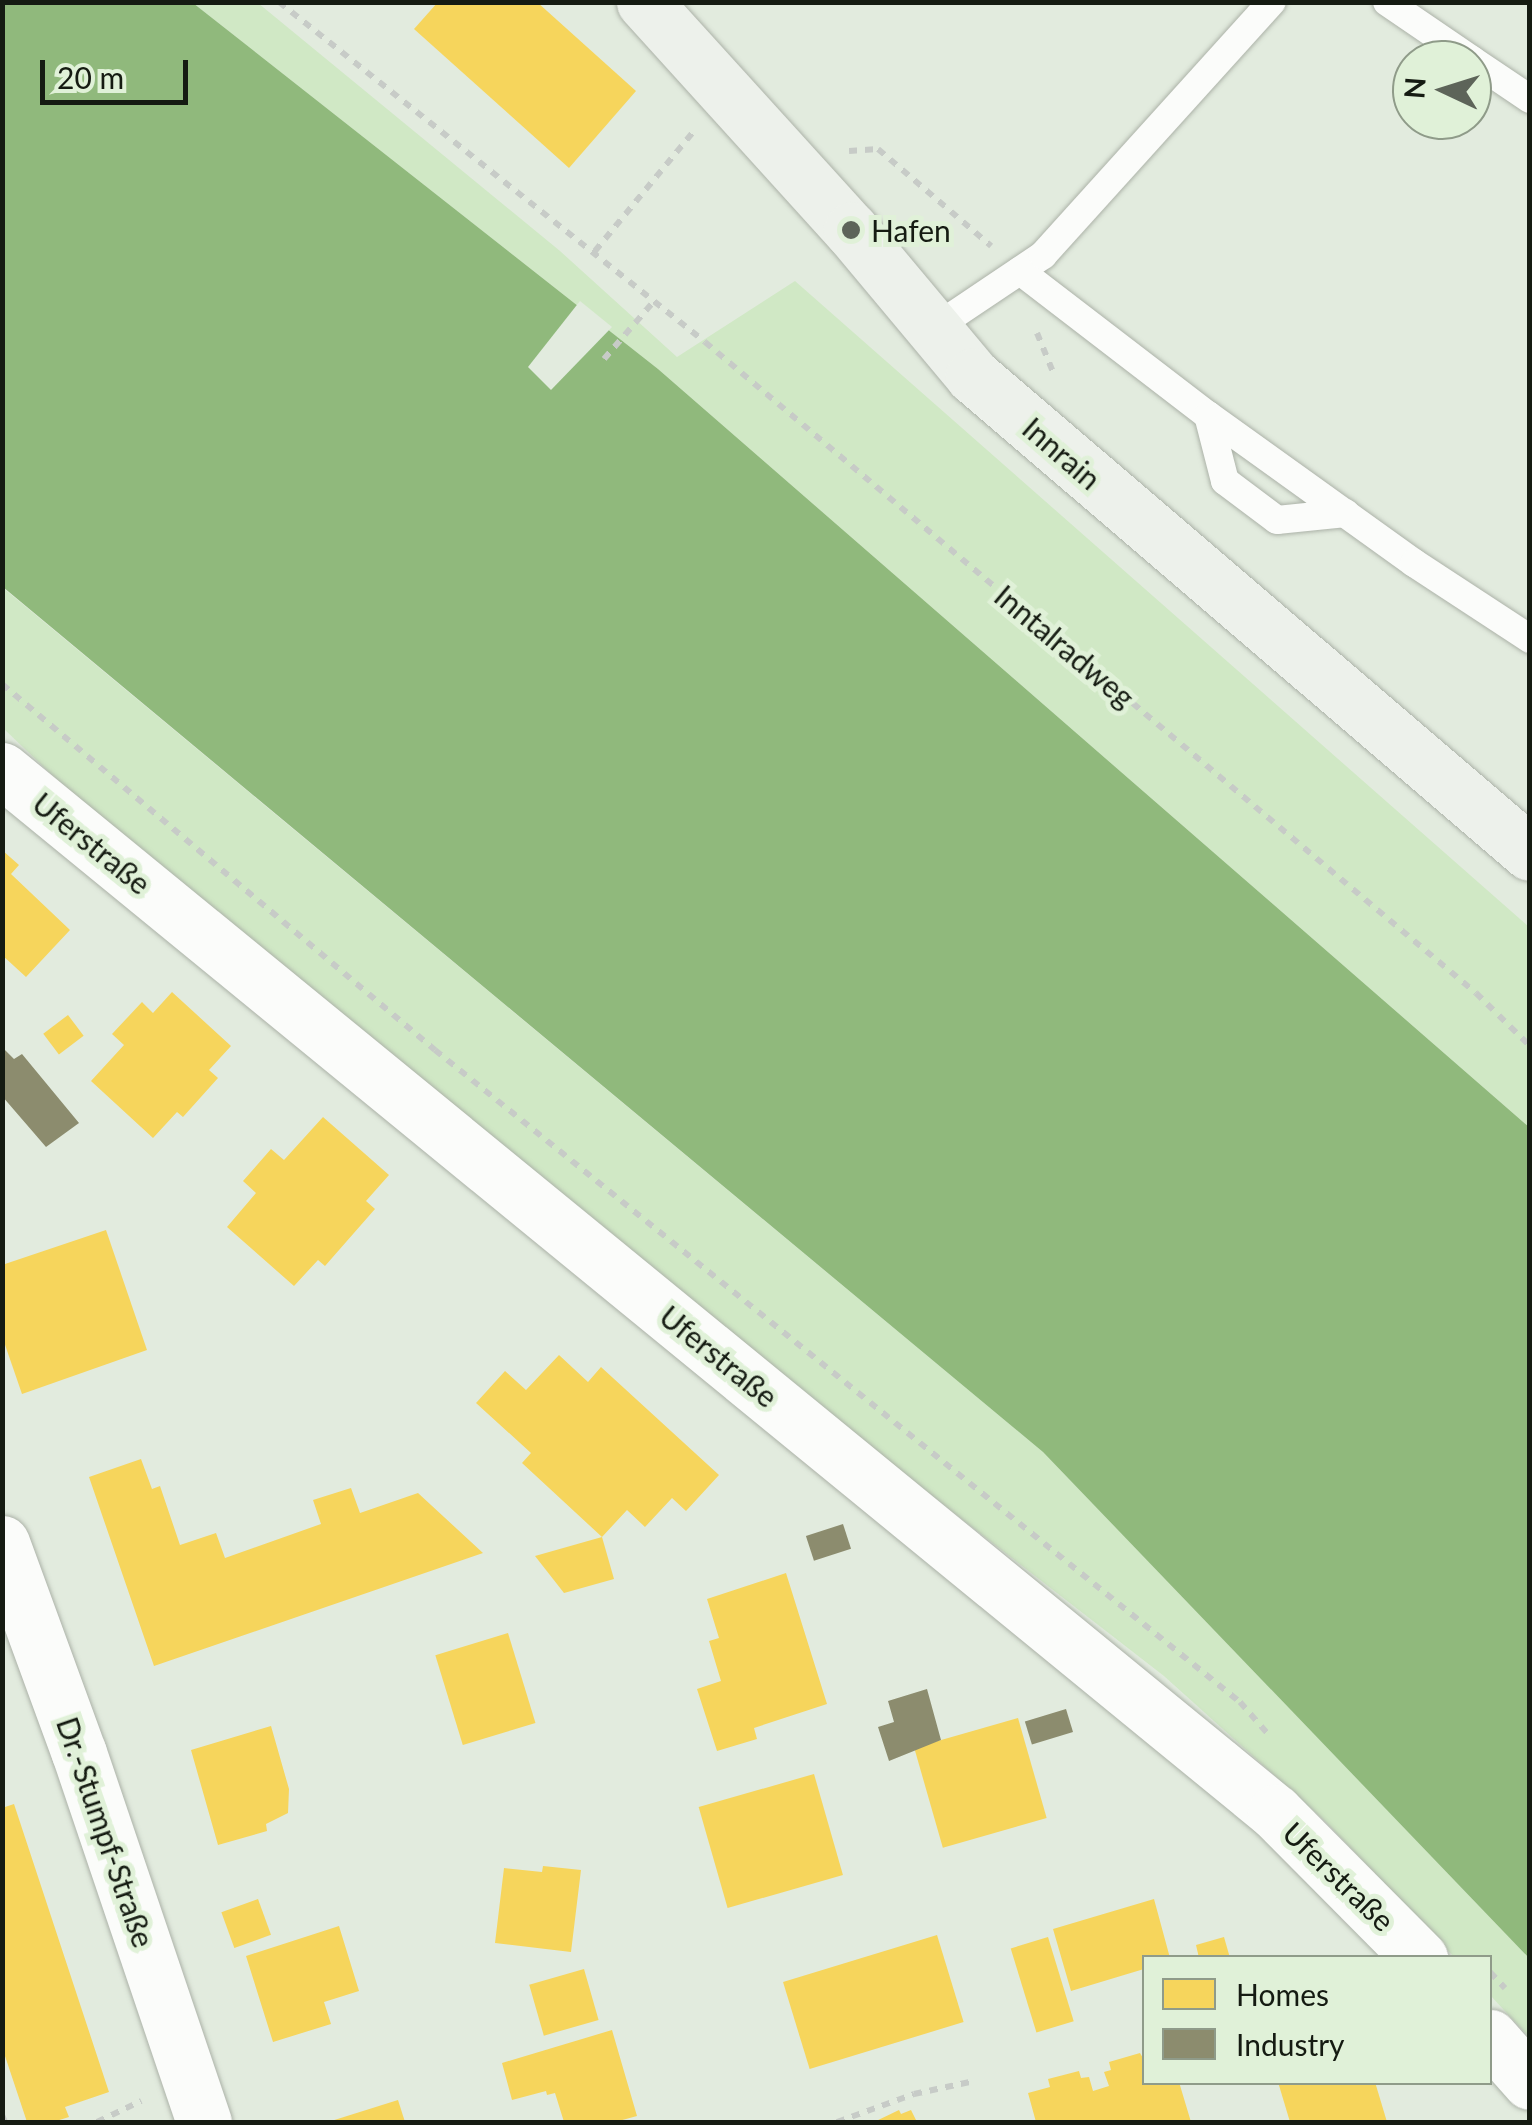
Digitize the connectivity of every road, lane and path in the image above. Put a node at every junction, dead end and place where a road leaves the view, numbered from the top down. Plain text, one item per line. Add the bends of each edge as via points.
1 (279, 2) edge
2 (644, 2) edge
3 (1272, 2) edge
4 (1387, 2) edge
5 (1443, 40) edge
6 (1492, 73) edge
7 (1530, 99) edge
8 (701, 122) dead end
9 (836, 139) dead end
10 (595, 251) junction
11 (1020, 271) junction
12 (655, 300) junction
13 (932, 330) junction
14 (604, 360) dead end
15 (1208, 415) junction
16 (1346, 512) junction
17 (1530, 639) edge
18 (2, 770) edge
19 (1530, 853) edge
20 (1530, 1046) edge
21 (2, 1544) edge
22 (1417, 1955) edge
23 (1492, 2039) edge
24 (970, 2082) dead end
25 (1530, 2082) edge
26 (140, 2102) dead end
27 (2, 2114) edge
28 (5, 2122) edge
29 (98, 2122) edge
30 (204, 2122) edge
31 (837, 2122) edge

1 - 10 path, Inntalradweg
2 - 13 main road, Innrain via 851,230
3 - 11 lane via 1154,138
4 - 5 lane
6 - 7 lane
8 - 10 path
9 - 11 path via 849,152 878,150
10 - 12 path, Inntalradweg
11 - 13 lane
11 - 15 lane
12 - 14 path
12 - 20 path, Inntalradweg via 1476,993
13 - 19 main road, Innrain via 973,376
15 - 16 lane
15 - 16 lane via 1225,481 1277,520
16 - 17 lane
18 - 22 street, Uferstraße via 1275,1812
21 - 30 street, Dr.-Stumpf-Straße
23 - 25 street
24 - 31 path
26 - 29 path
27 - 28 path

